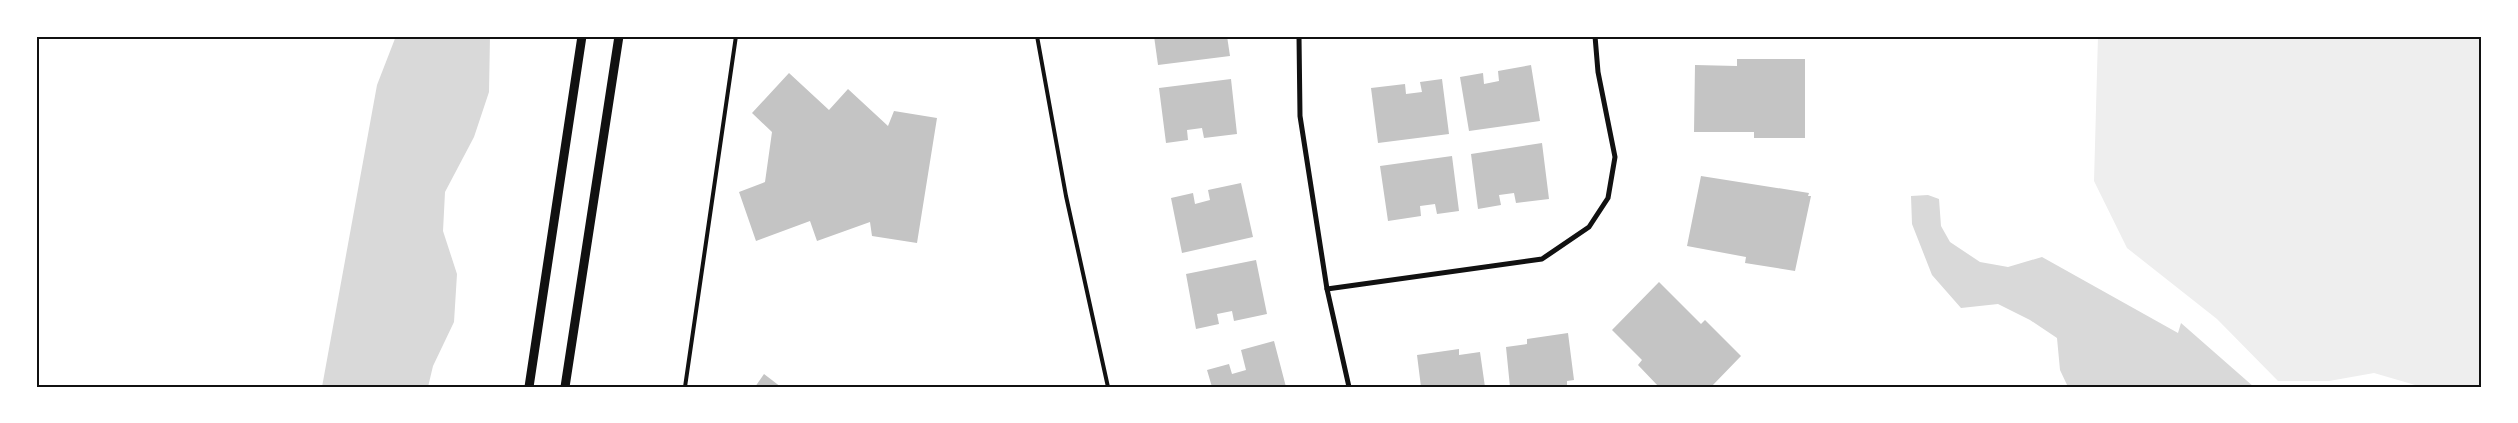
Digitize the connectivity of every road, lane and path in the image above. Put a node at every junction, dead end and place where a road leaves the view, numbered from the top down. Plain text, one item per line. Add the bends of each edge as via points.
1 (582, 36) edge
2 (619, 36) edge
3 (736, 36) edge
4 (1037, 36) edge
5 (1299, 36) edge
6 (1595, 36) edge
7 (1327, 289) junction
8 (529, 387) edge
9 (564, 387) edge
10 (685, 387) edge
11 (1108, 387) edge
12 (1348, 387) edge

1 - 8 street
2 - 9 street
3 - 10 lane
4 - 11 lane via 1066,196
5 - 7 street via 1300,116
6 - 7 street via 1598,72 1615,157 1608,198 1589,227 1542,259
7 - 12 street

